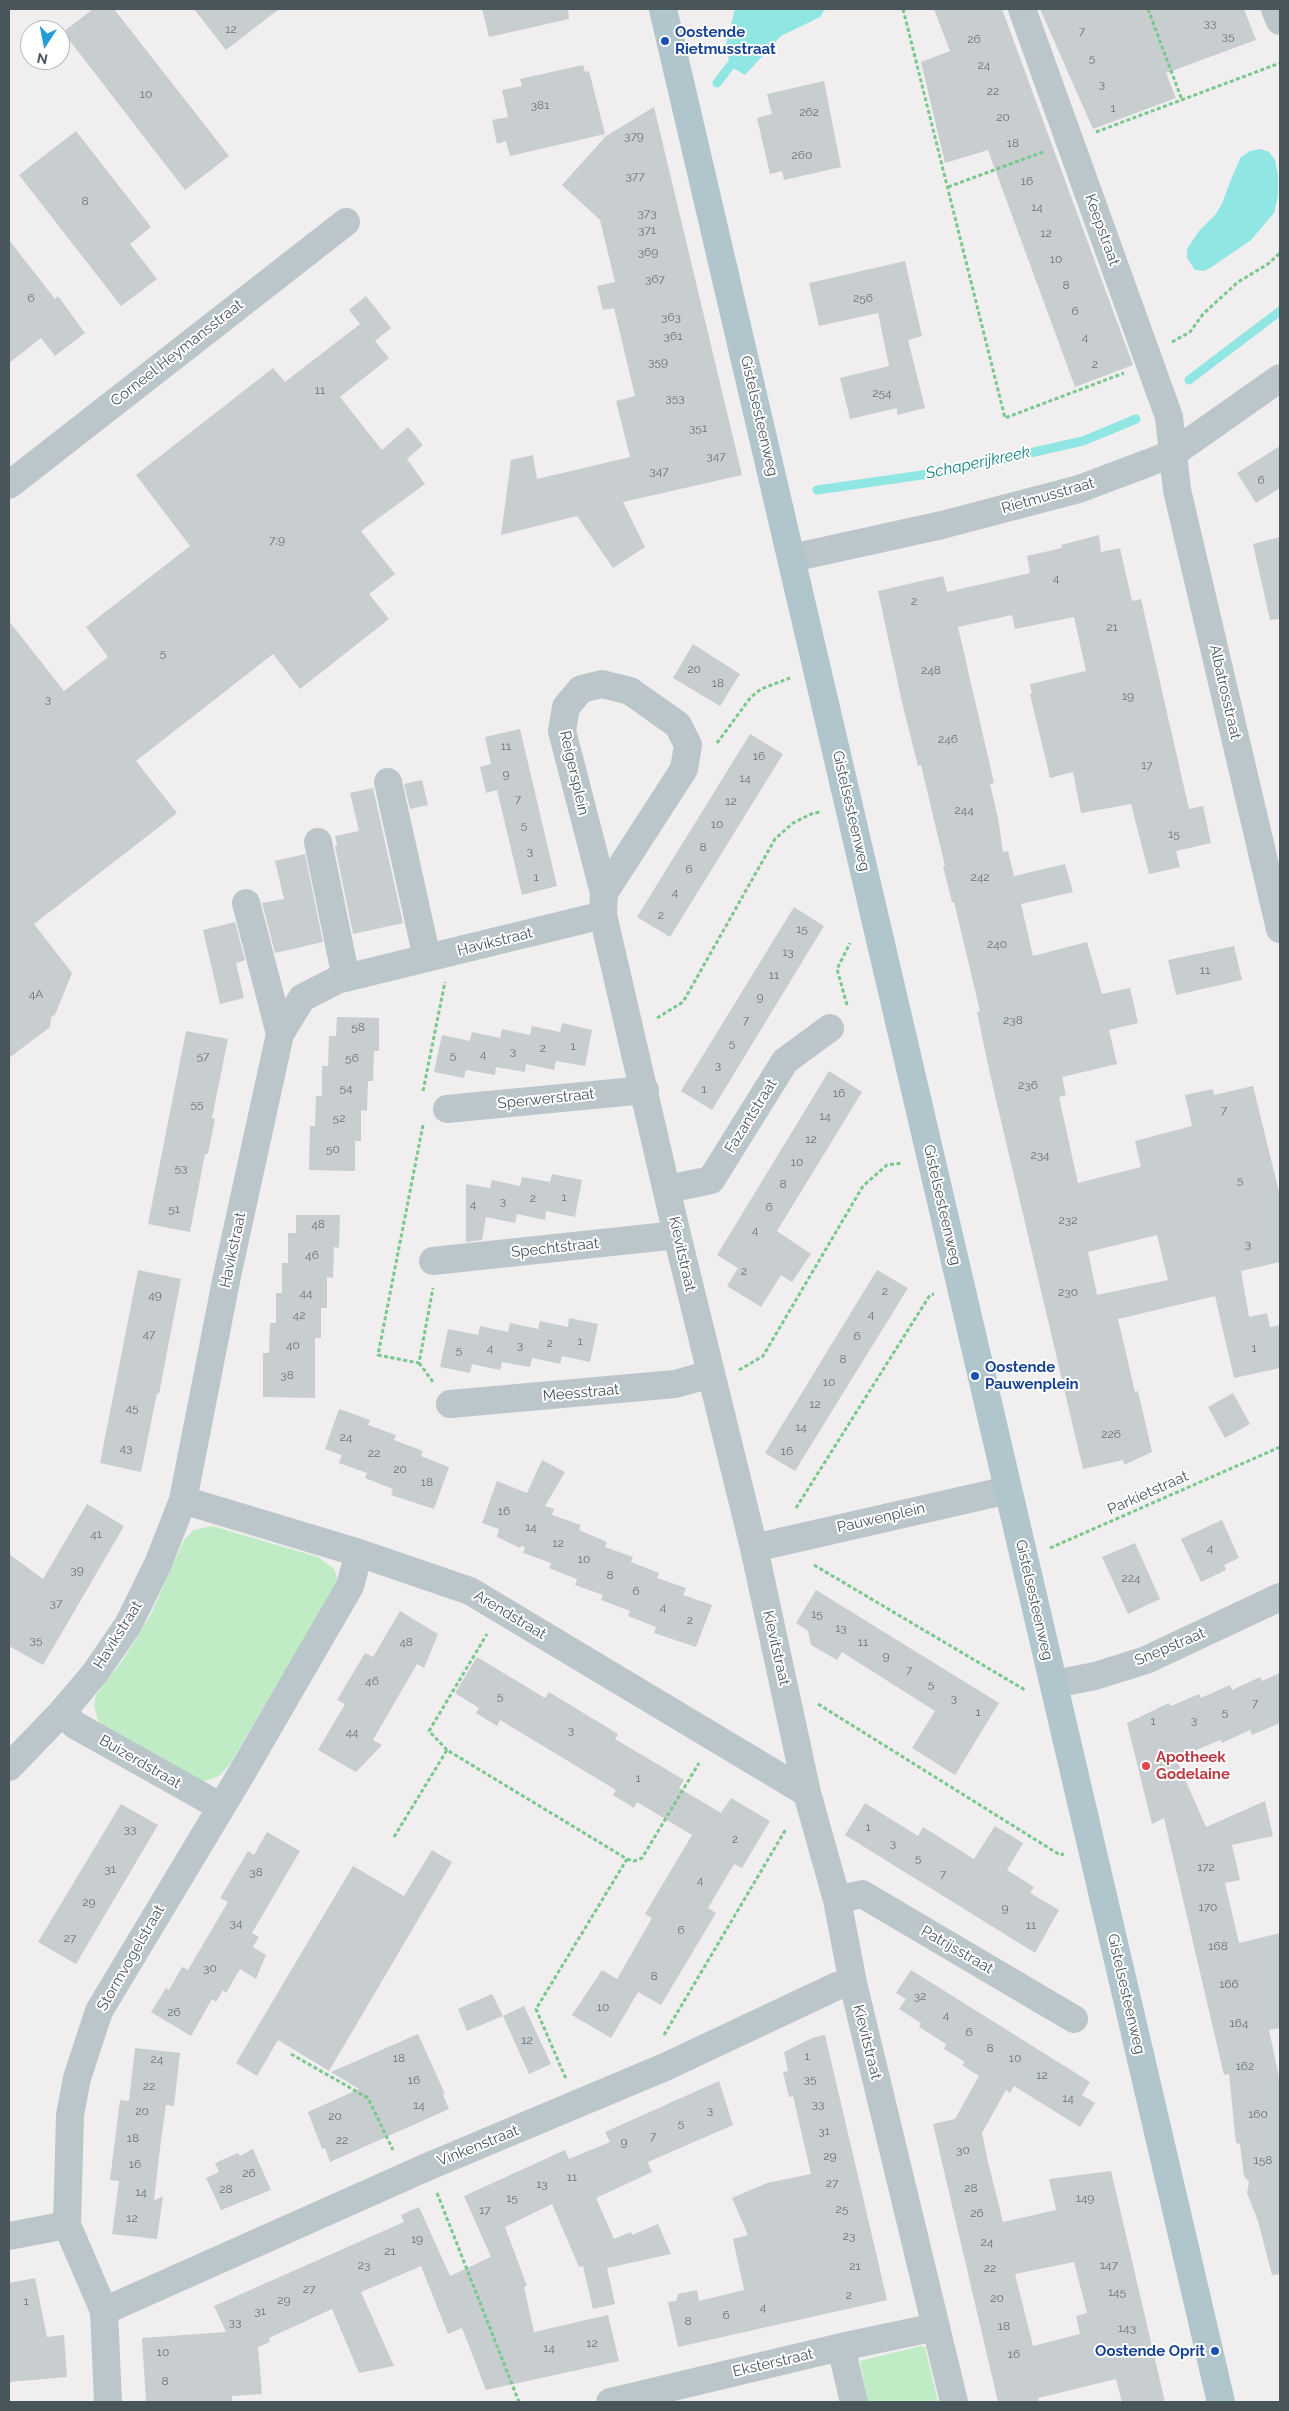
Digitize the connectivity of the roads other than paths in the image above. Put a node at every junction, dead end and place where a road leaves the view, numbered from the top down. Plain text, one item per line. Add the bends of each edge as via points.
1 (663, 9) edge
2 (1022, 9) edge
3 (1276, 9) edge
4 (1280, 21) edge
5 (346, 222) dead end
6 (1280, 378) edge
7 (1172, 454) junction
8 (9, 485) edge
9 (792, 558) junction
10 (388, 782) dead end
11 (318, 842) dead end
12 (246, 904) dead end
13 (604, 904) junction
14 (1280, 929) edge
15 (439, 955) junction
16 (346, 978) junction
17 (830, 1028) road end
18 (280, 1034) junction
19 (645, 1090) junction
20 (435, 1116) road end
21 (668, 1189) junction
22 (678, 1235) junction
23 (435, 1260) road end
24 (711, 1374) junction
25 (450, 1404) dead end
26 (1008, 1490) junction
27 (183, 1500) junction
28 (754, 1548) junction
29 (359, 1553) junction
30 (1280, 1597) edge
31 (1054, 1684) junction
32 (62, 1712) junction
33 (9, 1766) edge
34 (810, 1803) junction
35 (221, 1808) junction
36 (837, 1900) junction
37 (853, 1983) junction
38 (1074, 2019) dead end
39 (67, 2225) junction
40 (9, 2236) edge
41 (104, 2311) junction
42 (936, 2327) junction
43 (841, 2347) junction
44 (108, 2402) edge
45 (610, 2402) edge
46 (854, 2402) edge
47 (954, 2402) edge
48 (1221, 2402) edge

1 - 9 main road, Gistelsesteenweg
2 - 7 street, Keepstraat via 1169,417
3 - 4 street
5 - 8 street, Corneel Heymansstraat
6 - 7 street, Rietmusstraat
7 - 9 street, Rietmusstraat via 1079,489 942,525
7 - 14 street, Albatrosstraat via 1177,490
9 - 26 main road, Gistelsesteenweg
10 - 15 street
11 - 16 street
12 - 18 street
13 - 13 street, Reigersplein via 684,769 688,746 678,725 630,691 602,684 581,689 566,707 562,730
13 - 15 street, Havikstraat
13 - 19 street, Kievitstraat
15 - 16 street, Havikstraat
16 - 18 street, Havikstraat via 302,998
17 - 21 street, Fazantstraat via 785,1061 711,1180
18 - 27 street, Havikstraat via 227,1276
19 - 20 street, Sperwerstraat
19 - 21 street, Kievitstraat
21 - 22 street, Kievitstraat
22 - 23 street, Spechtstraat
22 - 24 street, Kievitstraat
24 - 25 street, Meesstraat via 675,1384
24 - 28 street, Kievitstraat
26 - 28 street, Pauwenplein
26 - 31 main road, Gistelsesteenweg
27 - 29 street, Arendstraat
27 - 32 street, Havikstraat via 158,1564 128,1625 95,1673
28 - 34 street, Kievitstraat
29 - 34 street, Arendstraat via 470,1591 714,1737
29 - 35 street, Stormvogelstraat via 350,1586
30 - 31 street, Snepstraat via 1146,1660 1095,1676
31 - 48 main road, Gistelsesteenweg
32 - 33 street, Havikstraat
32 - 35 street, Buizerdstraat via 75,1725
34 - 36 street, Kievitstraat
35 - 39 street, Stormvogelstraat via 99,2011 77,2078 70,2115
36 - 37 street, Kievitstraat
36 - 38 street, Patrijsstraat via 862,1894
37 - 41 street, Vinkenstraat via 837,1986 665,2067 416,2171
37 - 42 street, Kievitstraat
39 - 40 street
39 - 41 street, Stormvogelstraat
41 - 44 street, Stormvogelstraat
42 - 43 street, Eksterstraat
42 - 47 street, Kievitstraat
43 - 45 street, Eksterstraat
43 - 46 street

